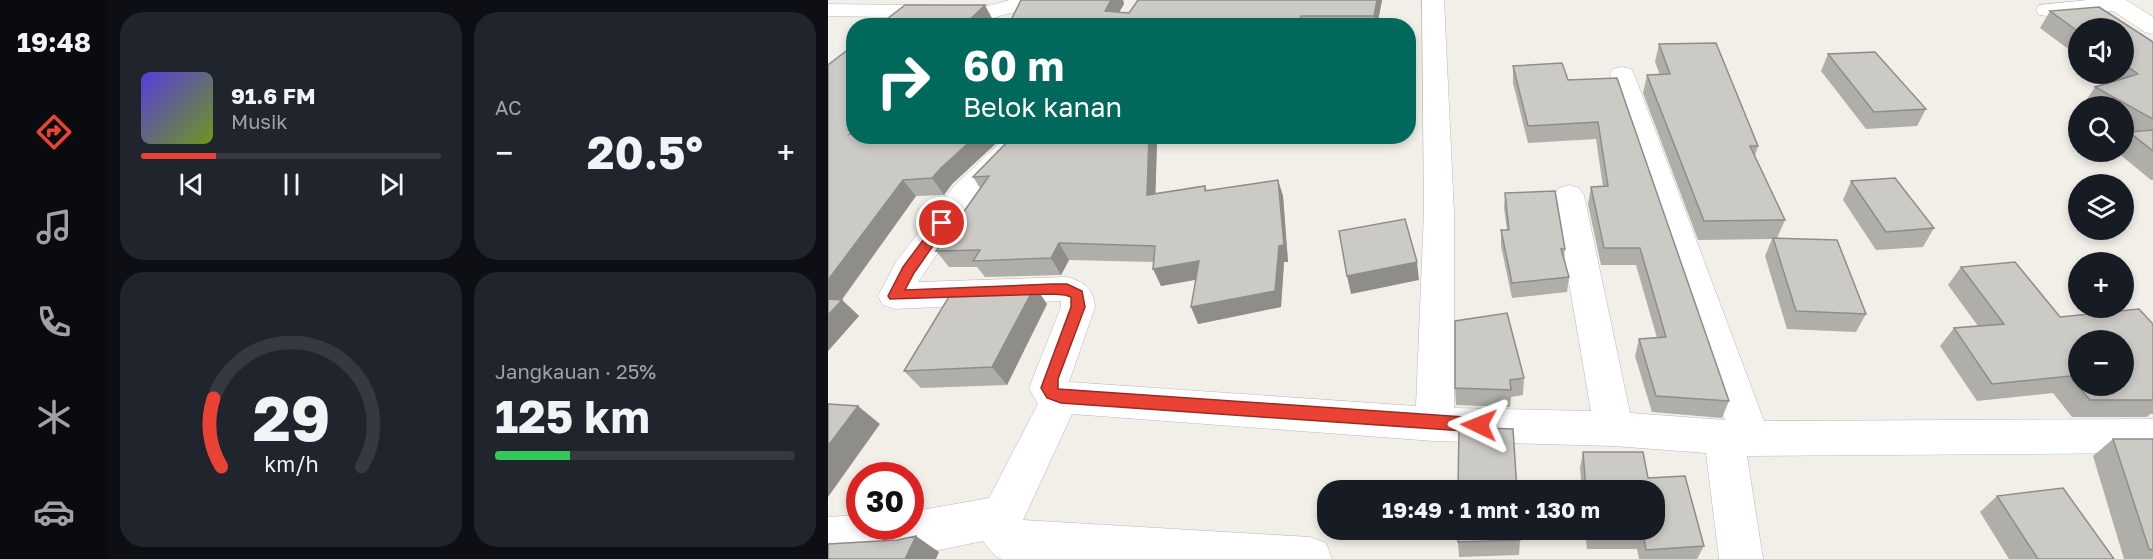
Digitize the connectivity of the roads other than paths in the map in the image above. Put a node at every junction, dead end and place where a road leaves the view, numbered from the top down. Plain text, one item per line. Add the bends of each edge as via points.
1 (1060, 0) edge
2 (1433, 0) edge
3 (2114, 2) edge
4 (828, 10) edge
5 (2047, 10) dead end
6 (2153, 27) edge
7 (1422, 73) edge
8 (1622, 75) dead end
9 (1015, 144) edge
10 (1569, 195) dead end
11 (1061, 397) junction
12 (1434, 424) junction
13 (1614, 429) junction
14 (2153, 436) edge
15 (1737, 438) junction
16 (1002, 516) junction
17 (828, 540) edge
18 (1310, 559) edge
19 (1741, 559) edge

1 - 4 street via 1023,3 989,13
2 - 7 street
3 - 5 street
3 - 6 street
7 - 12 street via 1438,283
8 - 15 street
9 - 11 street via 964,193 908,270 895,296 1052,289 1077,295 1078,307 1048,388
10 - 13 street
11 - 12 street
11 - 16 street
12 - 13 street
13 - 15 street
14 - 15 street
15 - 19 street
16 - 17 street via 920,532
16 - 18 street via 1001,531 1011,541

